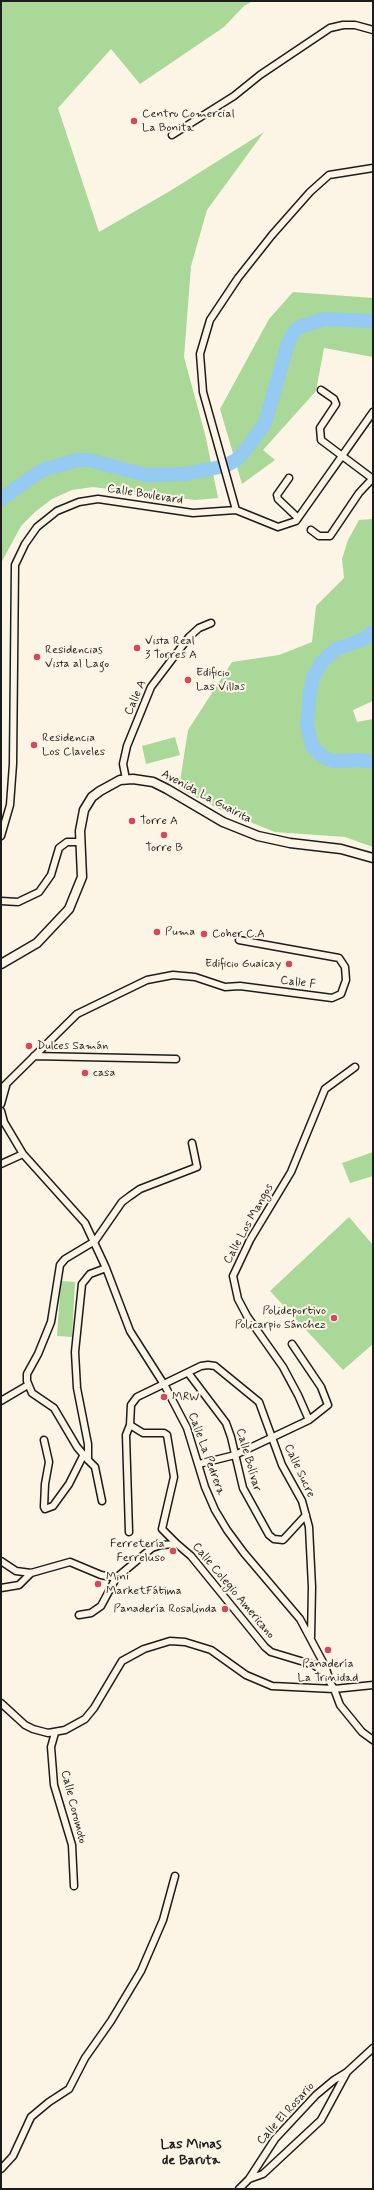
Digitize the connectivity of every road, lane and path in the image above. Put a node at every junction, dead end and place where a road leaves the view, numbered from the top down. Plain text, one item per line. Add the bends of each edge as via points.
1 (373, 30) edge
2 (172, 135) dead end
3 (373, 168) edge
4 (321, 390) dead end
5 (373, 412) edge
6 (342, 456) junction
7 (289, 478) dead end
8 (373, 478) edge
9 (236, 510) junction
10 (298, 518) junction
11 (311, 530) dead end
12 (211, 623) dead end
13 (126, 779) junction
14 (1, 836) edge
15 (80, 842) junction
16 (373, 858) edge
17 (1, 901) edge
18 (239, 940) dead end
19 (1, 964) edge
20 (34, 1056) junction
21 (176, 1059) dead end
22 (355, 1067) dead end
23 (3, 1087) edge
24 (1, 1104) edge
25 (1, 1111) edge
26 (192, 1143) dead end
27 (23, 1154) junction
28 (1, 1164) edge
29 (95, 1241) junction
30 (106, 1268) junction
31 (292, 1344) dead end
32 (189, 1374) junction
33 (28, 1385) junction
34 (165, 1386) junction
35 (1, 1401) edge
36 (309, 1420) junction
37 (130, 1425) junction
38 (272, 1437) junction
39 (44, 1440) dead end
40 (235, 1455) junction
41 (85, 1458) junction
42 (198, 1464) junction
43 (102, 1501) dead end
44 (306, 1515) junction
45 (129, 1532) dead end
46 (177, 1544) junction
47 (1, 1561) edge
48 (31, 1573) junction
49 (116, 1578) junction
50 (1, 1588) edge
51 (79, 1616) dead end
52 (311, 1639) junction
53 (328, 1675) junction
54 (373, 1685) edge
55 (334, 1689) junction
56 (1, 1703) edge
57 (55, 1733) junction
58 (373, 1740) edge
59 (175, 1876) dead end
60 (74, 1886) dead end
61 (373, 2048) edge
62 (347, 2072) junction
63 (1, 2169) edge
64 (250, 2179) junction
65 (239, 2189) edge

1 - 2 street via 356,25 330,28 258,72 234,96
3 - 9 street via 329,175 310,192 247,265 214,314 200,354 203,392
4 - 6 street via 334,399 336,404 320,428 320,437
5 - 6 street
6 - 8 street
6 - 10 street
7 - 10 street via 277,495
8 - 11 street via 356,496 330,536 319,536
9 - 10 street via 278,527 291,524
9 - 14 street, Calle Boulevard via 193,514 98,499 79,502 57,511 37,527 15,565 13,764 10,805
12 - 13 street, Calle A via 199,628 189,637 151,687 127,746 123,764
13 - 15 street, Avenida La Guairita via 100,791 88,803 82,816
13 - 16 street, Avenida La Guairita via 145,780 160,785 223,822 258,836 341,849
15 - 17 street via 67,842 59,848 51,875 39,892 18,902
15 - 19 street, Avenida La Guairita via 82,877 69,909 37,944
18 - 20 street, Calle F via 339,958 345,967 346,980 341,994 332,998 240,986 225,987 195,977 173,975 147,980 77,1014
20 - 21 street
20 - 23 street, Calle F
22 - 36 street, Calle Los Mangos via 325,1089 291,1172 250,1240 233,1276 238,1299 283,1367
23 - 24 street
25 - 27 street, Calle La Pedrera via 4,1122
26 - 29 street via 197,1167 140,1189 130,1196 122,1202
27 - 28 street
27 - 29 street, Calle La Pedrera via 85,1223
29 - 30 street, Calle La Pedrera
29 - 33 street via 61,1264 53,1316 38,1354 27,1372
30 - 34 street, Calle La Pedrera via 130,1331
30 - 41 street via 92,1273 83,1282 77,1325 76,1376 88,1444
31 - 36 street via 321,1387 328,1405
32 - 34 street, Calle Sucre
32 - 38 street, Calle Sucre via 201,1366 215,1366 259,1402
32 - 40 street, Calle Bolívar via 226,1423
33 - 35 street
33 - 41 street via 32,1393 54,1408
34 - 37 street, Calle Sucre via 133,1400
34 - 42 street, Calle La Pedrera via 187,1428
36 - 38 street
37 - 45 street via 126,1435
37 - 46 street via 143,1433 167,1435 174,1477 162,1529 164,1534
38 - 40 street
38 - 44 street, Calle Sucre via 282,1465 302,1501
39 - 41 street via 49,1462 45,1509 52,1508
40 - 42 street
40 - 44 street, Calle Bolívar via 242,1488 260,1522 274,1539 283,1540
41 - 43 street via 95,1467
42 - 52 street, Calle La Pedrera via 205,1487 227,1530 300,1619
44 - 52 street, Calle Sucre via 312,1587
46 - 49 street, Calle Colegio Americano via 161,1544 152,1548
46 - 53 street, Calle Colegio Americano via 194,1559 265,1647 271,1652 314,1665
47 - 48 street via 16,1571
48 - 49 street via 70,1562 101,1575
48 - 50 street via 19,1586
49 - 51 street via 101,1606 91,1613
52 - 53 street, Calle La Pedrera
53 - 55 street
54 - 55 street
55 - 57 street via 272,1686 246,1675 205,1648 185,1642 170,1642 144,1649 122,1661 85,1719
55 - 58 street via 347,1715
56 - 57 street via 25,1725
57 - 60 street, Calle Coromoto via 51,1747 54,1785 72,1845
59 - 63 street via 164,1920 141,1971 85,2058 69,2089 31,2117 13,2156
61 - 62 street, Calle El Rosario
62 - 64 street, Calle El Rosario via 316,2095 275,2139
62 - 64 street, Calle El Rosario via 321,2120 263,2174
64 - 65 street, Calle El Rosario

